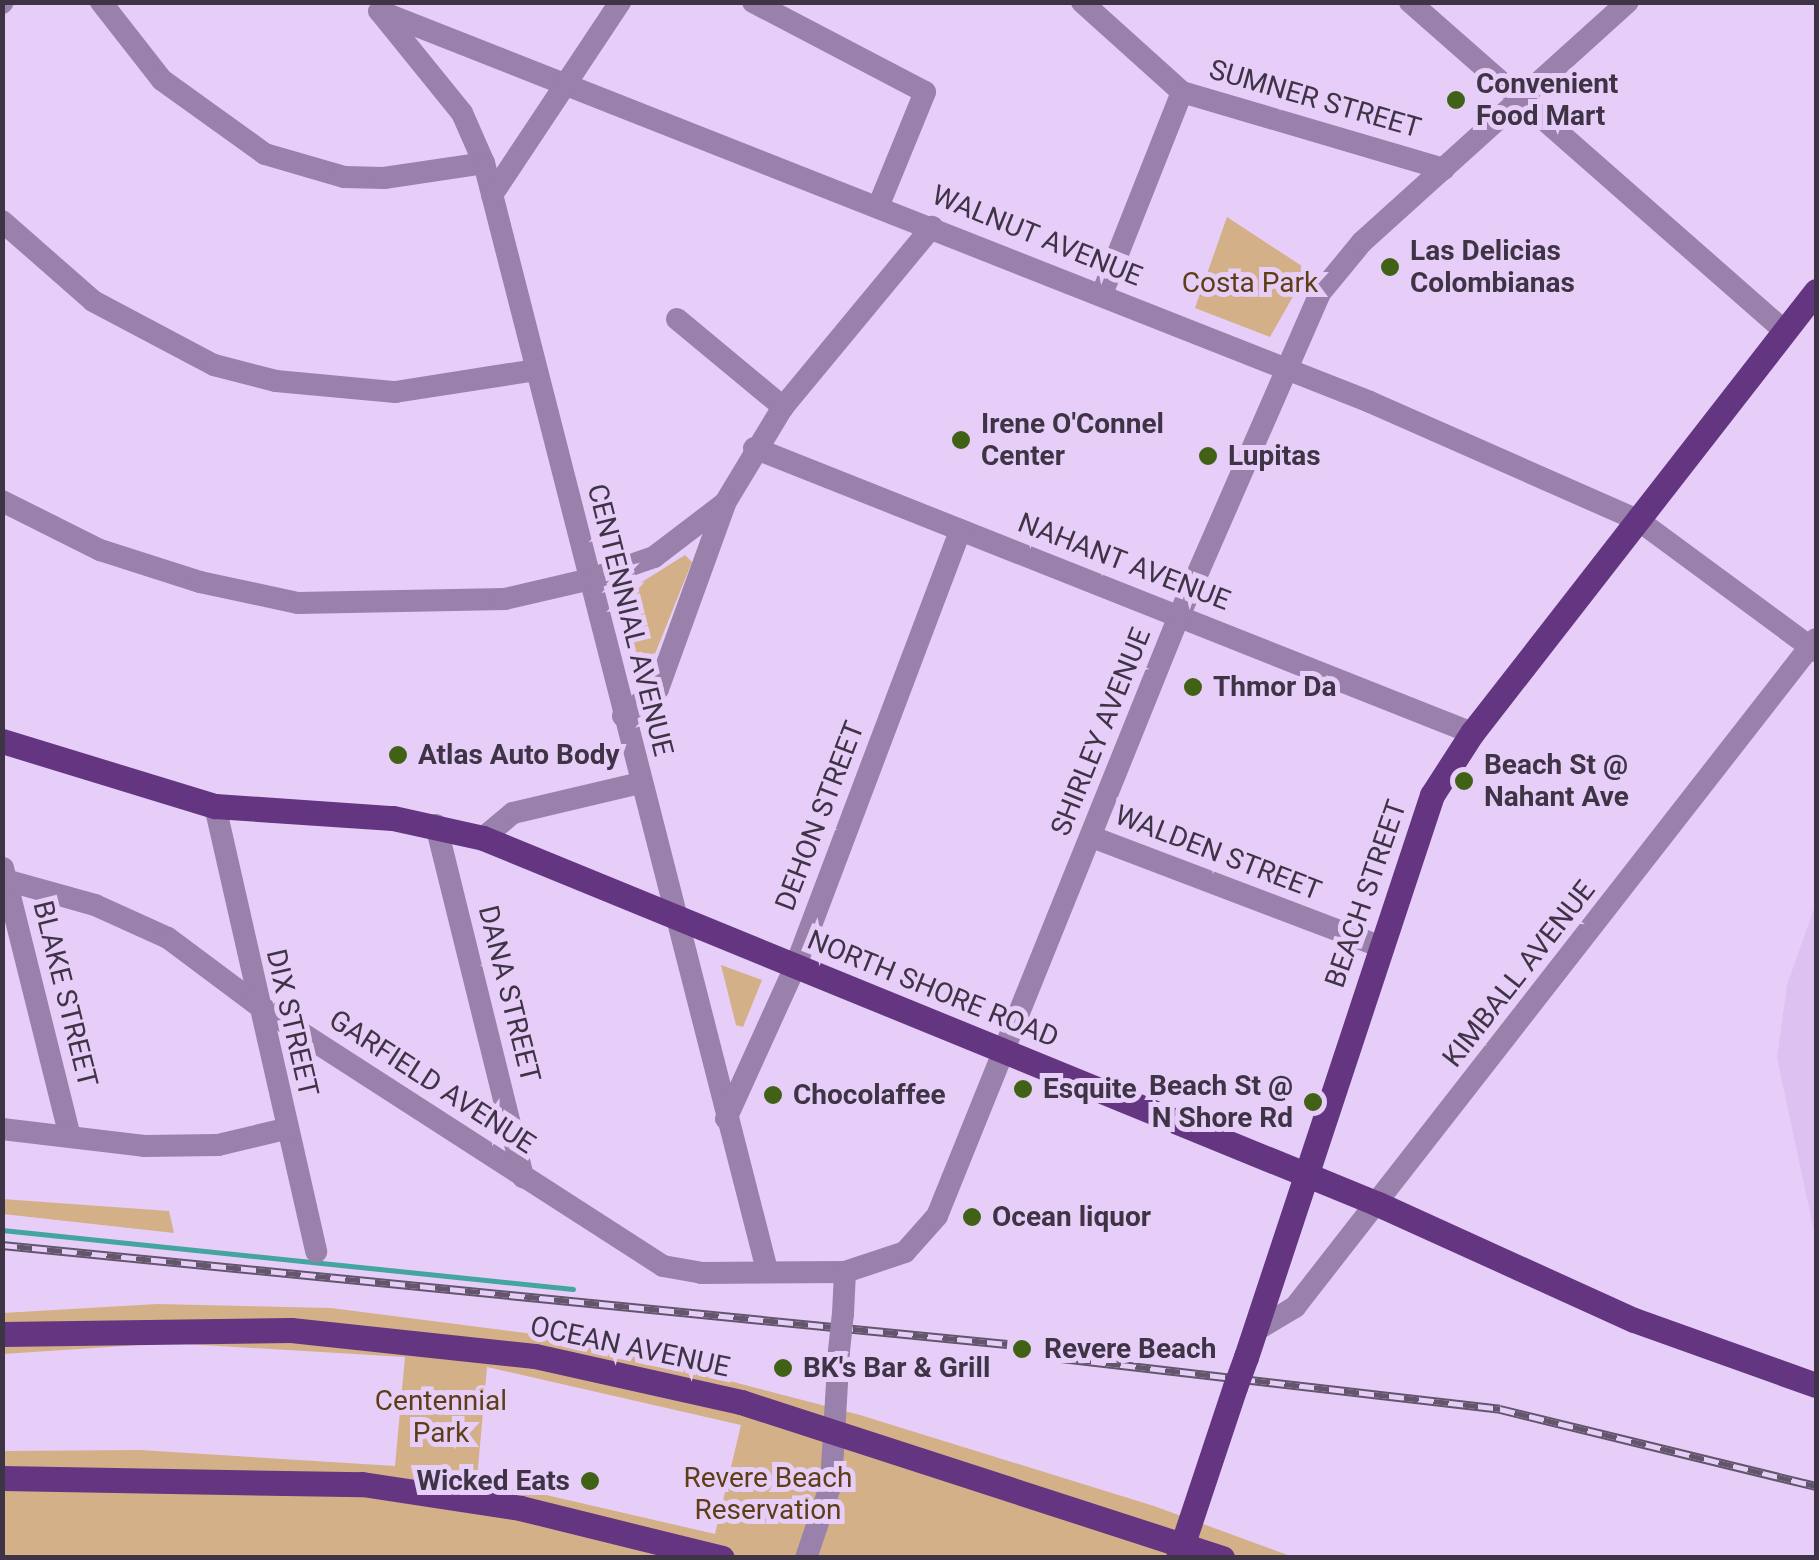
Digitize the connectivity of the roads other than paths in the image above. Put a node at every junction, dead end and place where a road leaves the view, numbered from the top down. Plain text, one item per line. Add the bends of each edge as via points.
1 (101, 2) edge
2 (620, 2) edge
3 (753, 2) edge
4 (1082, 2) edge
5 (1410, 2) edge
6 (1628, 2) edge
7 (376, 7) edge
8 (567, 81) junction
9 (1182, 92) junction
10 (1519, 101) junction
11 (484, 163) junction
12 (1444, 169) junction
13 (492, 194) junction
14 (880, 206) junction
15 (2, 221) edge
16 (932, 226) junction
17 (1816, 290) edge
18 (1102, 294) junction
19 (676, 319) dead end
20 (1785, 331) junction
21 (1283, 368) junction
22 (535, 370) junction
23 (783, 407) junction
24 (754, 448) junction
25 (2, 502) edge
26 (725, 502) junction
27 (1638, 520) junction
28 (960, 530) junction
29 (590, 579) junction
30 (1179, 616) junction
31 (1815, 646) edge
32 (623, 716) junction
33 (1472, 733) junction
34 (2, 741) edge
35 (640, 784) junction
36 (215, 806) junction
37 (436, 825) junction
38 (1092, 837) junction
39 (484, 838) junction
40 (3, 877) edge
41 (677, 917) junction
42 (1378, 946) junction
43 (796, 966) junction
44 (255, 1003) junction
45 (1004, 1051) junction
46 (726, 1119) junction
47 (2, 1129) edge
48 (285, 1129) junction
49 (70, 1136) junction
50 (1305, 1174) junction
51 (523, 1178) junction
52 (1378, 1204) junction
53 (316, 1252) dead end
54 (767, 1270) junction
55 (845, 1272) junction
56 (1255, 1331) junction
57 (2, 1334) edge
58 (1816, 1384) edge
59 (833, 1431) junction
60 (2, 1478) edge
61 (1180, 1550) edge
62 (722, 1558) edge
63 (806, 1558) edge
64 (1222, 1558) edge

1 - 11 street via 162,80 264,154 344,176 384,178
2 - 8 street
3 - 14 street via 925,92
4 - 9 street, SUMNER STREET
5 - 10 street
6 - 10 street, SHIRLEY AVENUE
7 - 8 street, WALNUT AVENUE
7 - 11 street, CENTENNIAL AVENUE via 462,113
8 - 13 street
8 - 14 street, WALNUT AVENUE
9 - 12 street, SUMNER STREET
9 - 18 street
10 - 12 street, SHIRLEY AVENUE
10 - 20 street
11 - 13 street, CENTENNIAL AVENUE
12 - 21 street, SHIRLEY AVENUE via 1338,268
13 - 22 street, CENTENNIAL AVENUE
14 - 16 street, WALNUT AVENUE
15 - 22 street via 94,300 214,365 276,380 395,392
16 - 18 street, WALNUT AVENUE
16 - 23 street
17 - 20 main road, BEACH STREET
18 - 21 street, WALNUT AVENUE
19 - 23 street
20 - 27 main road, BEACH STREET
21 - 27 street, WALNUT AVENUE
21 - 30 street, SHIRLEY AVENUE
22 - 29 street, CENTENNIAL AVENUE
23 - 24 street
24 - 26 street
24 - 28 street, NAHANT AVENUE
25 - 29 street via 100,550 200,582 298,603 505,599
26 - 29 street via 654,557
26 - 32 street via 658,688
27 - 31 street, WALNUT AVENUE
27 - 33 main road, BEACH STREET
28 - 30 street, NAHANT AVENUE
28 - 43 street, DEHON STREET
29 - 32 street, CENTENNIAL AVENUE
30 - 33 street, NAHANT AVENUE
30 - 38 street, SHIRLEY AVENUE
31 - 52 street, KIMBALL AVENUE
32 - 35 street, CENTENNIAL AVENUE
33 - 42 main road, BEACH STREET via 1426,808
34 - 36 main road, NORTH SHORE ROAD
35 - 39 street via 513,813
35 - 41 street, CENTENNIAL AVENUE
36 - 37 main road, NORTH SHORE ROAD
36 - 44 street, DIX STREET
37 - 39 main road, NORTH SHORE ROAD
37 - 51 street, DANA STREET
38 - 42 street, WALDEN STREET
38 - 45 street, SHIRLEY AVENUE
39 - 41 main road, NORTH SHORE ROAD
40 - 44 street, GARFIELD AVENUE via 96,905 168,938
40 - 49 street, BLAKE STREET
41 - 43 main road, NORTH SHORE ROAD
41 - 46 street, CENTENNIAL AVENUE
42 - 50 main road, BEACH STREET
43 - 45 main road, NORTH SHORE ROAD
43 - 46 street, DEHON STREET
44 - 48 street, DIX STREET
44 - 51 street, GARFIELD AVENUE
45 - 50 main road, NORTH SHORE ROAD
45 - 55 street, SHIRLEY AVENUE via 931,1226 905,1252
46 - 54 street, CENTENNIAL AVENUE
47 - 49 street
48 - 49 street via 218,1144 144,1146
48 - 53 street, DIX STREET
50 - 52 main road, NORTH SHORE ROAD
50 - 56 main road, BEACH STREET
51 - 54 street, GARFIELD AVENUE via 662,1266 700,1273
52 - 56 street, KIMBALL AVENUE via 1295,1307
52 - 58 main road, NORTH SHORE ROAD via 1634,1320
54 - 55 street, GARFIELD AVENUE
55 - 59 street, bridge
56 - 61 main road, BEACH STREET, bridge
57 - 59 main road, OCEAN AVENUE via 226,1328 412,1340 637,1376
59 - 61 main road, OCEAN AVENUE
59 - 63 street via 831,1484
60 - 62 main road via 322,1480 520,1508
61 - 64 main road, OCEAN AVENUE

